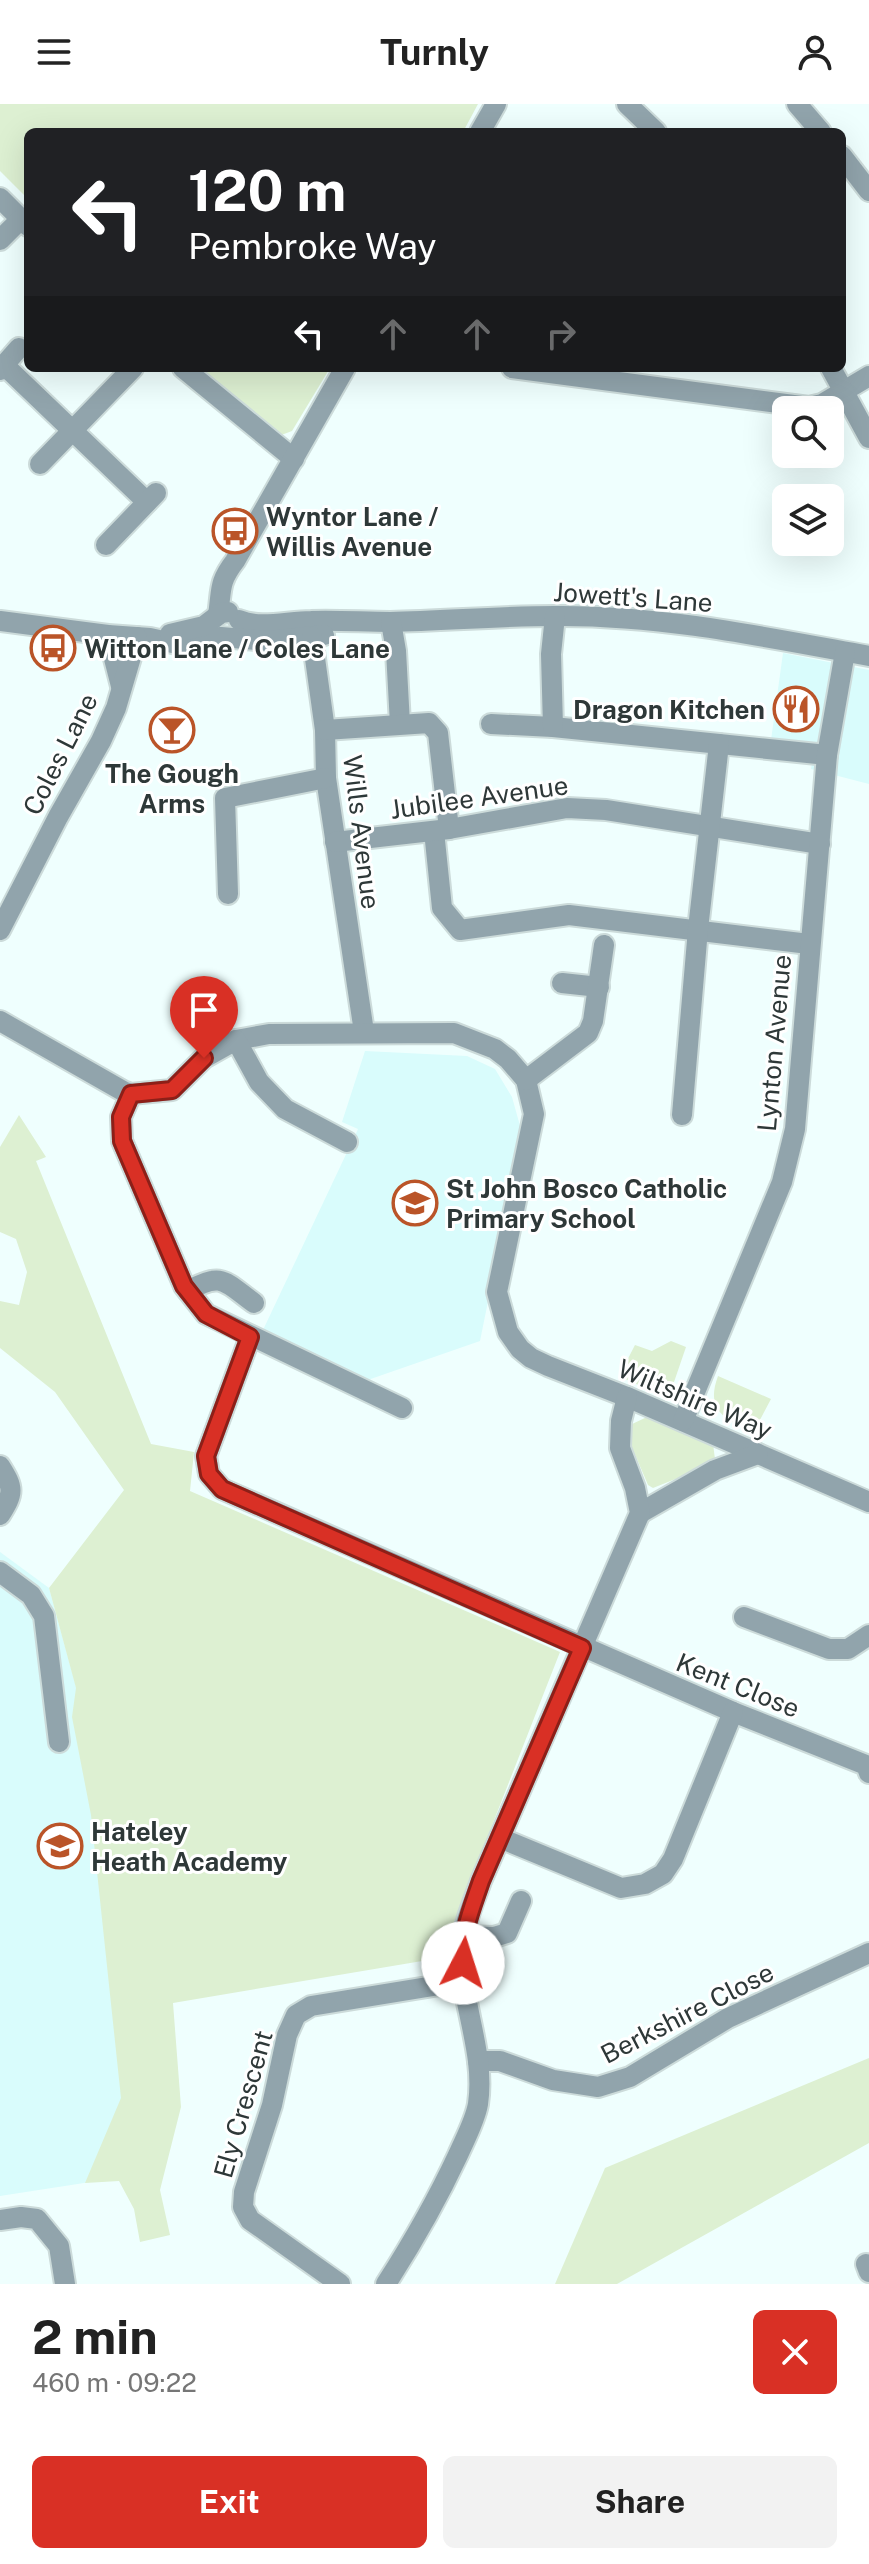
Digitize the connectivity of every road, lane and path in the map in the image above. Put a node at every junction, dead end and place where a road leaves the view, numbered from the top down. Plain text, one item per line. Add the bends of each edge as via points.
1 (496, 104) edge
2 (627, 104) edge
3 (797, 104) edge
4 (482, 128) edge
5 (652, 128) edge
6 (818, 128) edge
7 (846, 161) edge
8 (869, 191) edge
9 (0, 198) edge
10 (24, 222) edge
11 (0, 240) edge
12 (19, 348) dead end
13 (2, 368) edge
14 (129, 372) edge
15 (188, 372) edge
16 (343, 372) edge
17 (542, 372) edge
18 (833, 372) edge
19 (869, 376) edge
20 (843, 390) junction
21 (72, 431) junction
22 (869, 438) edge
23 (294, 459) junction
24 (40, 464) dead end
25 (106, 545) dead end
26 (555, 616) junction
27 (0, 621) edge
28 (391, 622) junction
29 (282, 623) junction
30 (226, 624) junction
31 (108, 635) junction
32 (312, 637) junction
33 (143, 638) junction
34 (845, 652) junction
35 (869, 656) edge
36 (121, 686) junction
37 (400, 724) junction
38 (491, 724) dead end
39 (553, 727) junction
40 (325, 730) junction
41 (719, 744) junction
42 (827, 755) junction
43 (326, 778) junction
44 (710, 828) junction
45 (441, 830) junction
46 (335, 842) junction
47 (820, 844) junction
48 (228, 894) dead end
49 (698, 929) junction
50 (0, 930) edge
51 (809, 944) junction
52 (604, 945) dead end
53 (562, 983) dead end
54 (599, 987) junction
55 (0, 1021) edge
56 (364, 1032) junction
57 (236, 1040) junction
58 (526, 1080) junction
59 (131, 1094) junction
60 (682, 1115) dead end
61 (347, 1142) dead end
62 (188, 1291) junction
63 (254, 1303) dead end
64 (250, 1337) junction
65 (627, 1397) junction
66 (402, 1408) dead end
67 (683, 1421) junction
68 (758, 1454) junction
69 (0, 1466) edge
70 (869, 1502) edge
71 (640, 1513) junction
72 (0, 1515) edge
73 (0, 1572) edge
74 (744, 1617) dead end
75 (869, 1635) edge
76 (582, 1648) junction
77 (733, 1712) junction
78 (59, 1742) dead end
79 (869, 1773) edge
80 (500, 1838) junction
81 (521, 1901) dead end
82 (464, 1936) junction
83 (869, 1953) edge
84 (464, 1981) junction
85 (478, 2061) junction
86 (0, 2220) edge
87 (65, 2284) edge
88 (340, 2284) edge
89 (386, 2284) edge

1 - 4 street
2 - 5 street
3 - 6 street
7 - 8 street
9 - 10 street
10 - 11 street
12 - 13 street
13 - 21 street
14 - 21 street
15 - 23 street
16 - 23 street
17 - 20 street via 809,407
18 - 20 street
19 - 20 street
20 - 22 street
21 - 24 street
21 - 25 street via 151,497
23 - 30 street via 220,585
26 - 28 street, Jowett's Lane
26 - 34 street, Jowett's Lane via 711,628
26 - 39 street
27 - 31 street
28 - 29 street, Jowett's Lane
28 - 32 street, Jowett's Lane
28 - 37 street
29 - 30 street, Jowett's Lane
29 - 32 street via 295,631 305,629
30 - 32 street, Jowett's Lane via 248,641
30 - 33 street via 177,644
31 - 33 street
31 - 36 street, Coles Lane
32 - 40 street, Wills Avenue
33 - 36 street, Coles Lane
34 - 35 street, Jowett's Lane
34 - 42 street, Lynton Avenue
36 - 50 street, Coles Lane via 101,741
37 - 40 street
37 - 45 street via 429,723 438,733
38 - 39 street
39 - 41 street
40 - 43 street, Wills Avenue
41 - 42 street
41 - 44 street
42 - 47 street, Lynton Avenue
43 - 46 street, Wills Avenue
43 - 48 street via 225,798
44 - 45 street, Jubilee Avenue via 567,808
44 - 47 street, Jubilee Avenue
44 - 49 street
45 - 46 street, Jubilee Avenue
45 - 49 street via 442,908 460,930 569,915
46 - 56 street, Wills Avenue
47 - 51 street, Lynton Avenue
49 - 51 street
49 - 60 street
51 - 67 street, Lynton Avenue via 795,1129 782,1182
52 - 54 street
53 - 54 street
54 - 58 street via 588,1033
55 - 59 street
56 - 57 street
56 - 58 street via 454,1033 478,1040 508,1059
57 - 59 street via 204,1058 172,1090
57 - 61 street via 259,1082 285,1109
58 - 65 street, Wiltshire Way via 533,1119 497,1292 508,1332 531,1358
59 - 62 street via 121,1117 122,1141
62 - 63 street via 207,1280 223,1280
62 - 64 street via 206,1314
64 - 66 street
64 - 76 street, Kent Close via 206,1456 209,1474 222,1489
65 - 67 street, Wiltshire Way
65 - 71 street via 620,1448
67 - 68 street, Wiltshire Way
68 - 70 street, Wiltshire Way
68 - 71 street via 715,1470
69 - 72 street via 11,1484
71 - 76 street
73 - 78 street via 31,1595 44,1616
74 - 75 street via 829,1649 848,1649
76 - 77 street, Kent Close
76 - 80 street
77 - 79 street, Kent Close via 866,1765
77 - 80 street via 673,1859 663,1874 645,1884 621,1888
80 - 82 street
81 - 82 street via 507,1933
82 - 84 street
83 - 85 street, Berkshire Close via 728,2018 630,2077 598,2087 569,2084 500,2061
84 - 85 street
84 - 88 street, Ely Crescent via 311,2006 296,2015 287,2035 243,2207 250,2220
85 - 89 street via 478,2105 467,2136
86 - 87 street via 37,2219 59,2246

